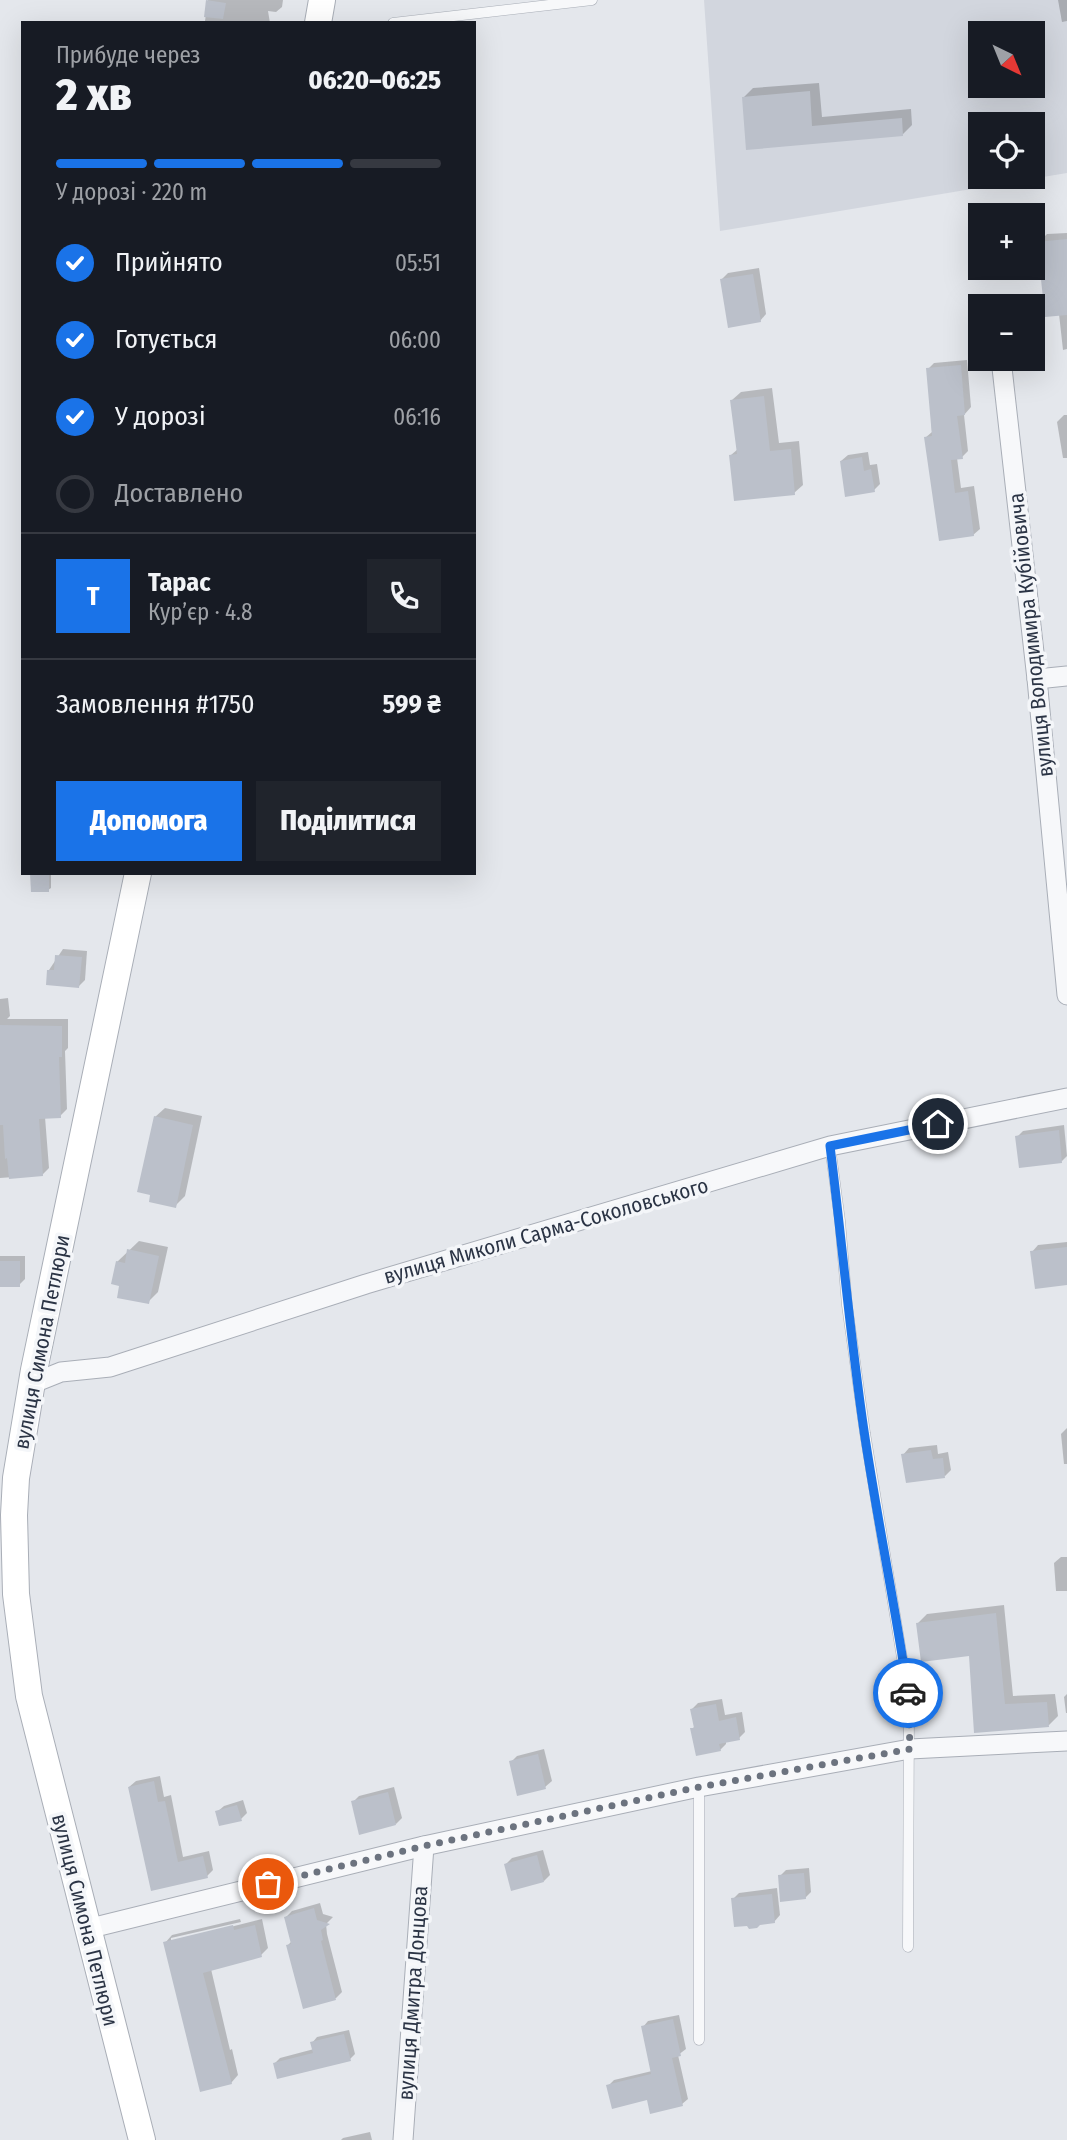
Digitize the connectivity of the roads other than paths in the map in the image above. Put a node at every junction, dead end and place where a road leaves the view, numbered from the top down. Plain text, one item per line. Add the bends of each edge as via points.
1 (322, 0) edge
2 (592, 0) edge
3 (318, 21) edge
4 (410, 21) edge
5 (1002, 371) edge
6 (1067, 676) edge
7 (1037, 679) junction
8 (138, 875) edge
9 (1067, 995) edge
10 (1067, 1098) edge
11 (830, 1146) junction
12 (32, 1384) junction
13 (1067, 1741) edge
14 (910, 1749) junction
15 (699, 1787) junction
16 (424, 1846) junction
17 (87, 1930) junction
18 (908, 1947) dead end
19 (699, 2040) dead end
20 (142, 2140) edge
21 (403, 2140) edge

1 - 3 street
2 - 4 lane
5 - 7 street, вулиця Володимира Кубійовича
6 - 7 street
7 - 9 street, вулиця Володимира Кубійовича
8 - 12 street, вулиця Симона Петлюри
10 - 11 street, вулиця Миколи Сарма-Соколовського
11 - 12 street, вулиця Миколи Сарма-Соколовського via 366,1284 110,1367 61,1372
11 - 14 lane via 864,1433 909,1700
12 - 17 street, вулиця Симона Петлюри via 14,1496 16,1594 29,1696
13 - 14 street
14 - 15 street
14 - 18 lane
15 - 16 street
15 - 19 lane
16 - 17 street
16 - 21 street, вулиця Дмитра Донцова
17 - 20 street, вулиця Симона Петлюри

